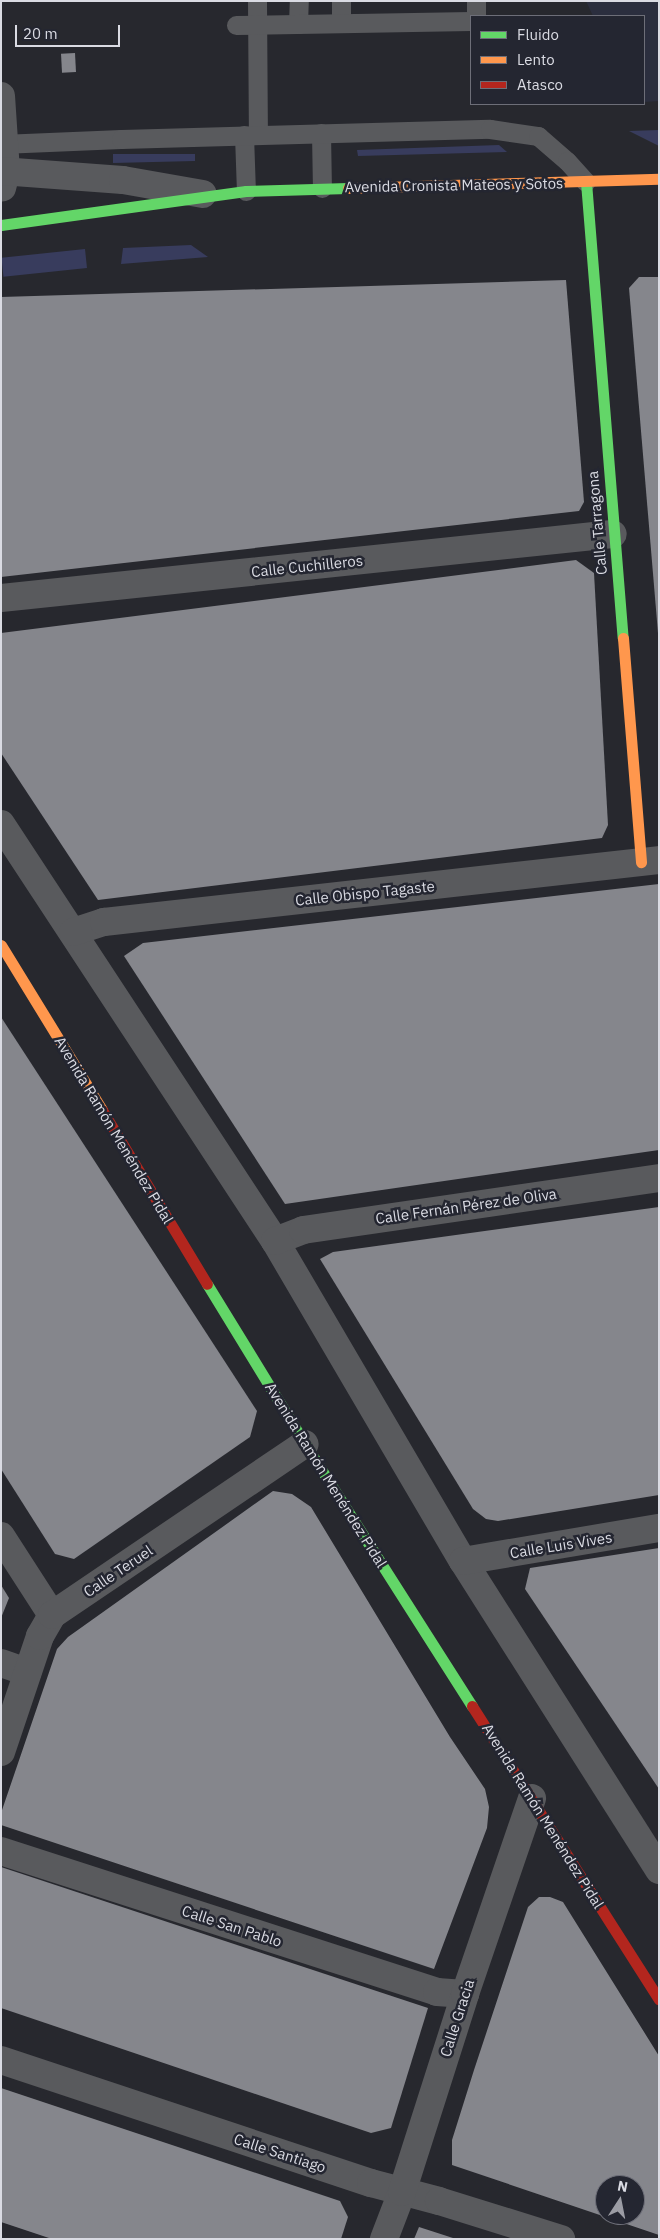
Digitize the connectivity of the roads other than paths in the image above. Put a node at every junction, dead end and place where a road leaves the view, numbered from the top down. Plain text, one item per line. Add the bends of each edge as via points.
1 (257, 1) edge
2 (299, 1) edge
3 (340, 1) edge
4 (476, 1) edge
5 (476, 15) edge
6 (470, 21) edge
7 (341, 23) junction
8 (257, 24) junction
9 (298, 24) junction
10 (236, 25) dead end
11 (1, 96) edge
12 (322, 133) junction
13 (251, 135) junction
14 (3, 144) edge
15 (3, 178) edge
16 (659, 179) edge
17 (586, 182) junction
18 (322, 188) junction
19 (246, 191) junction
20 (207, 195) junction
21 (1, 225) edge
22 (613, 534) junction
23 (1, 598) edge
24 (1, 824) edge
25 (650, 861) edge
26 (73, 932) junction
27 (1, 945) edge
28 (659, 1178) edge
29 (275, 1241) junction
30 (305, 1444) junction
31 (659, 1528) edge
32 (1, 1536) edge
33 (463, 1561) junction
34 (52, 1615) junction
35 (1, 1664) edge
36 (27, 1672) junction
37 (1, 1752) edge
38 (532, 1798) junction
39 (1, 1851) edge
40 (659, 1870) edge
41 (465, 1994) junction
42 (659, 1999) edge
43 (1, 2060) edge
44 (402, 2192) junction
45 (384, 2239) edge
46 (561, 2239) edge

1 - 8 lane
2 - 9 lane
3 - 7 lane
4 - 5 lane
6 - 7 lane
7 - 9 lane
8 - 9 lane
8 - 10 lane
8 - 13 lane
11 - 14 street
12 - 13 lane, Avenida Cronista Mateos y Sotos
12 - 17 lane, Avenida Cronista Mateos y Sotos via 490,129 538,136
12 - 18 lane
13 - 14 lane, Avenida Cronista Mateos y Sotos
13 - 19 lane
14 - 15 street
15 - 20 street, Avenida Cronista Mateos y Sotos via 123,180
16 - 17 street, Avenida Cronista Mateos y Sotos
17 - 18 street, Avenida Cronista Mateos y Sotos
17 - 22 street, Calle Tarragona
18 - 19 street, Avenida Cronista Mateos y Sotos
19 - 20 street, Avenida Cronista Mateos y Sotos
20 - 21 street, Avenida Cronista Mateos y Sotos
22 - 23 street, Calle Cuchilleros
22 - 25 street, Calle Tarragona
24 - 26 street
25 - 26 street, Calle Obispo Tagaste via 104,922
26 - 29 street
27 - 30 street, Avenida Ramón Menéndez Pidal
28 - 29 street, Calle Fernán Pérez de Oliva via 303,1230
29 - 33 street
30 - 34 street, Calle Teruel
30 - 38 street, Avenida Ramón Menéndez Pidal
31 - 33 street, Calle Luis Vives
32 - 34 street
33 - 40 street
34 - 36 street, Calle Teruel via 40,1636
35 - 36 street
36 - 37 street, Calle Teruel
38 - 41 street, Calle Gracia
38 - 42 street, Avenida Ramón Menéndez Pidal
39 - 41 street, Calle San Pablo via 437,1992
41 - 44 street, Calle Gracia
43 - 44 street, Calle Santiago
44 - 45 street, Calle Gracia
44 - 46 street, Calle Santiago

